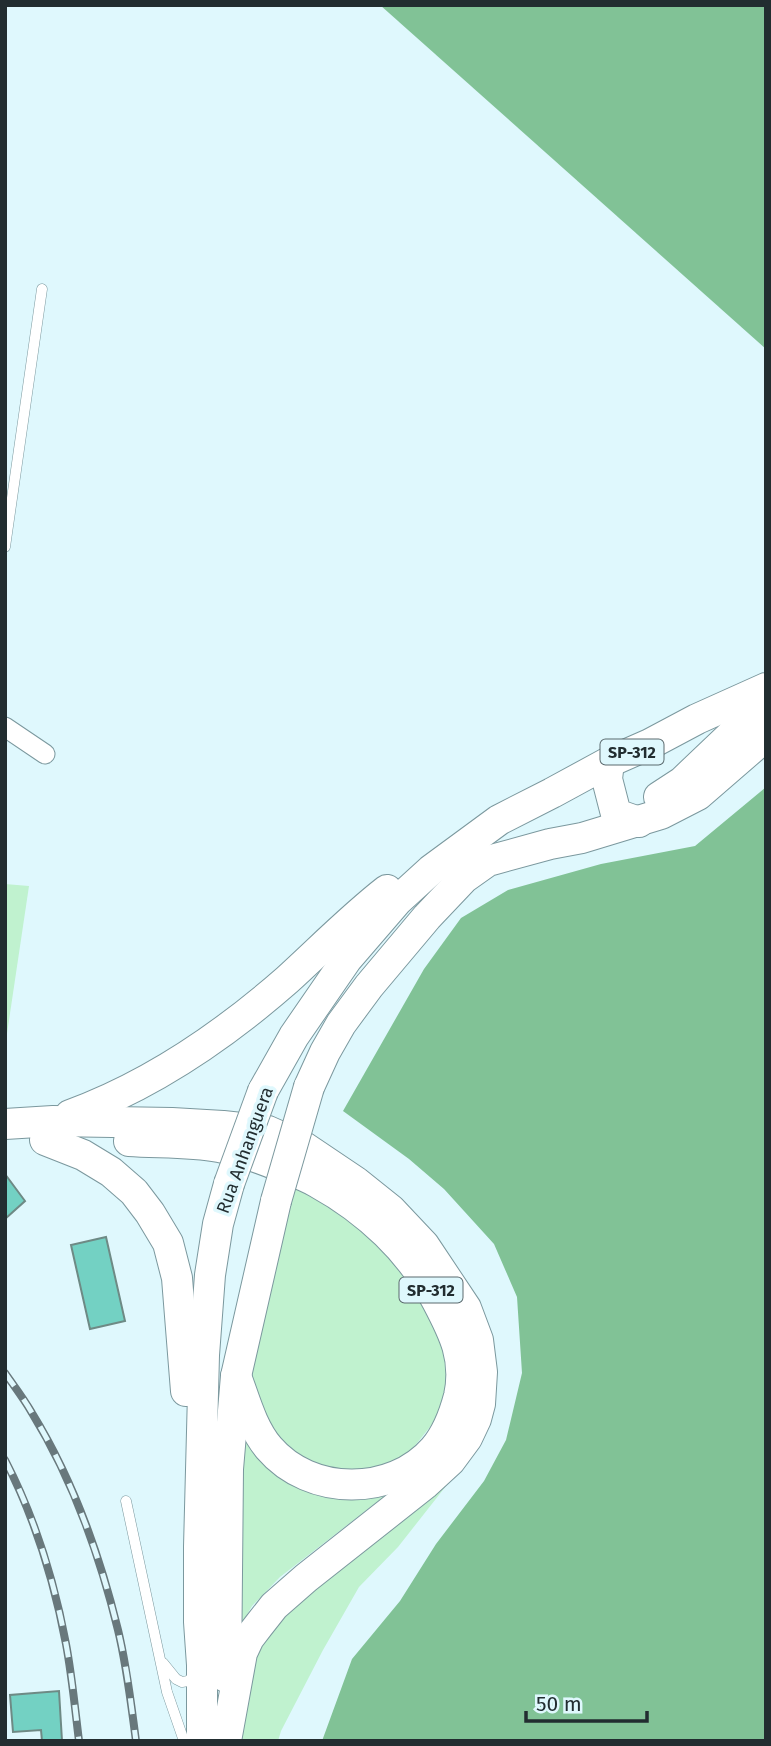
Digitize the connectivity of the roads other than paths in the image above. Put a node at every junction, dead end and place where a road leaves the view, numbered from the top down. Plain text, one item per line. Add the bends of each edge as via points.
1 (42, 289) dead end
2 (5, 547) edge
3 (766, 688) edge
4 (766, 702) edge
5 (5, 727) edge
6 (766, 736) edge
7 (45, 754) dead end
8 (609, 762) junction
9 (627, 818) junction
10 (499, 820) junction
11 (466, 844) junction
12 (24, 1132) edge
13 (236, 1376) junction
14 (127, 1501) dead end
15 (199, 1622) junction
16 (159, 1656) junction
17 (202, 1665) junction
18 (184, 1741) edge
19 (202, 1741) edge
20 (226, 1741) edge

1 - 2 lane
3 - 8 main road, Rua Anhanguera / SP-312
4 - 9 main road via 682,782
5 - 7 street
6 - 9 main road via 698,795 661,814
8 - 9 main road via 607,779
8 - 10 main road, Rua Anhanguera / SP-312
9 - 11 main road via 526,835 489,848
9 - 13 main road, bridge via 488,861 464,878 341,1024 309,1087 276,1201
10 - 11 main road, Rua Anhanguera
10 - 12 main road, SP-312 via 396,883 270,994 191,1053 118,1096
11 - 15 main road, Rua Anhanguera, bridge via 397,901 347,959 263,1091 229,1184 210,1275 204,1355
12 - 13 main road, SP-312 via 218,1147 258,1157 317,1182 384,1230 421,1275 455,1335 461,1379 454,1414 433,1450 405,1471 359,1485 325,1483 279,1458 258,1431
12 - 15 main road via 83,1155 111,1172 134,1192 168,1243 183,1339
12 - 20 main road via 172,1123 268,1131 304,1147 382,1203 424,1245 466,1308 478,1340 480,1404 467,1438 425,1484 265,1616 242,1653
13 - 20 main road via 228,1469
14 - 16 lane
15 - 17 main road, Rua Anhanguera
16 - 17 lane via 182,1682
16 - 18 lane
17 - 19 main road, Rua Anhanguera

